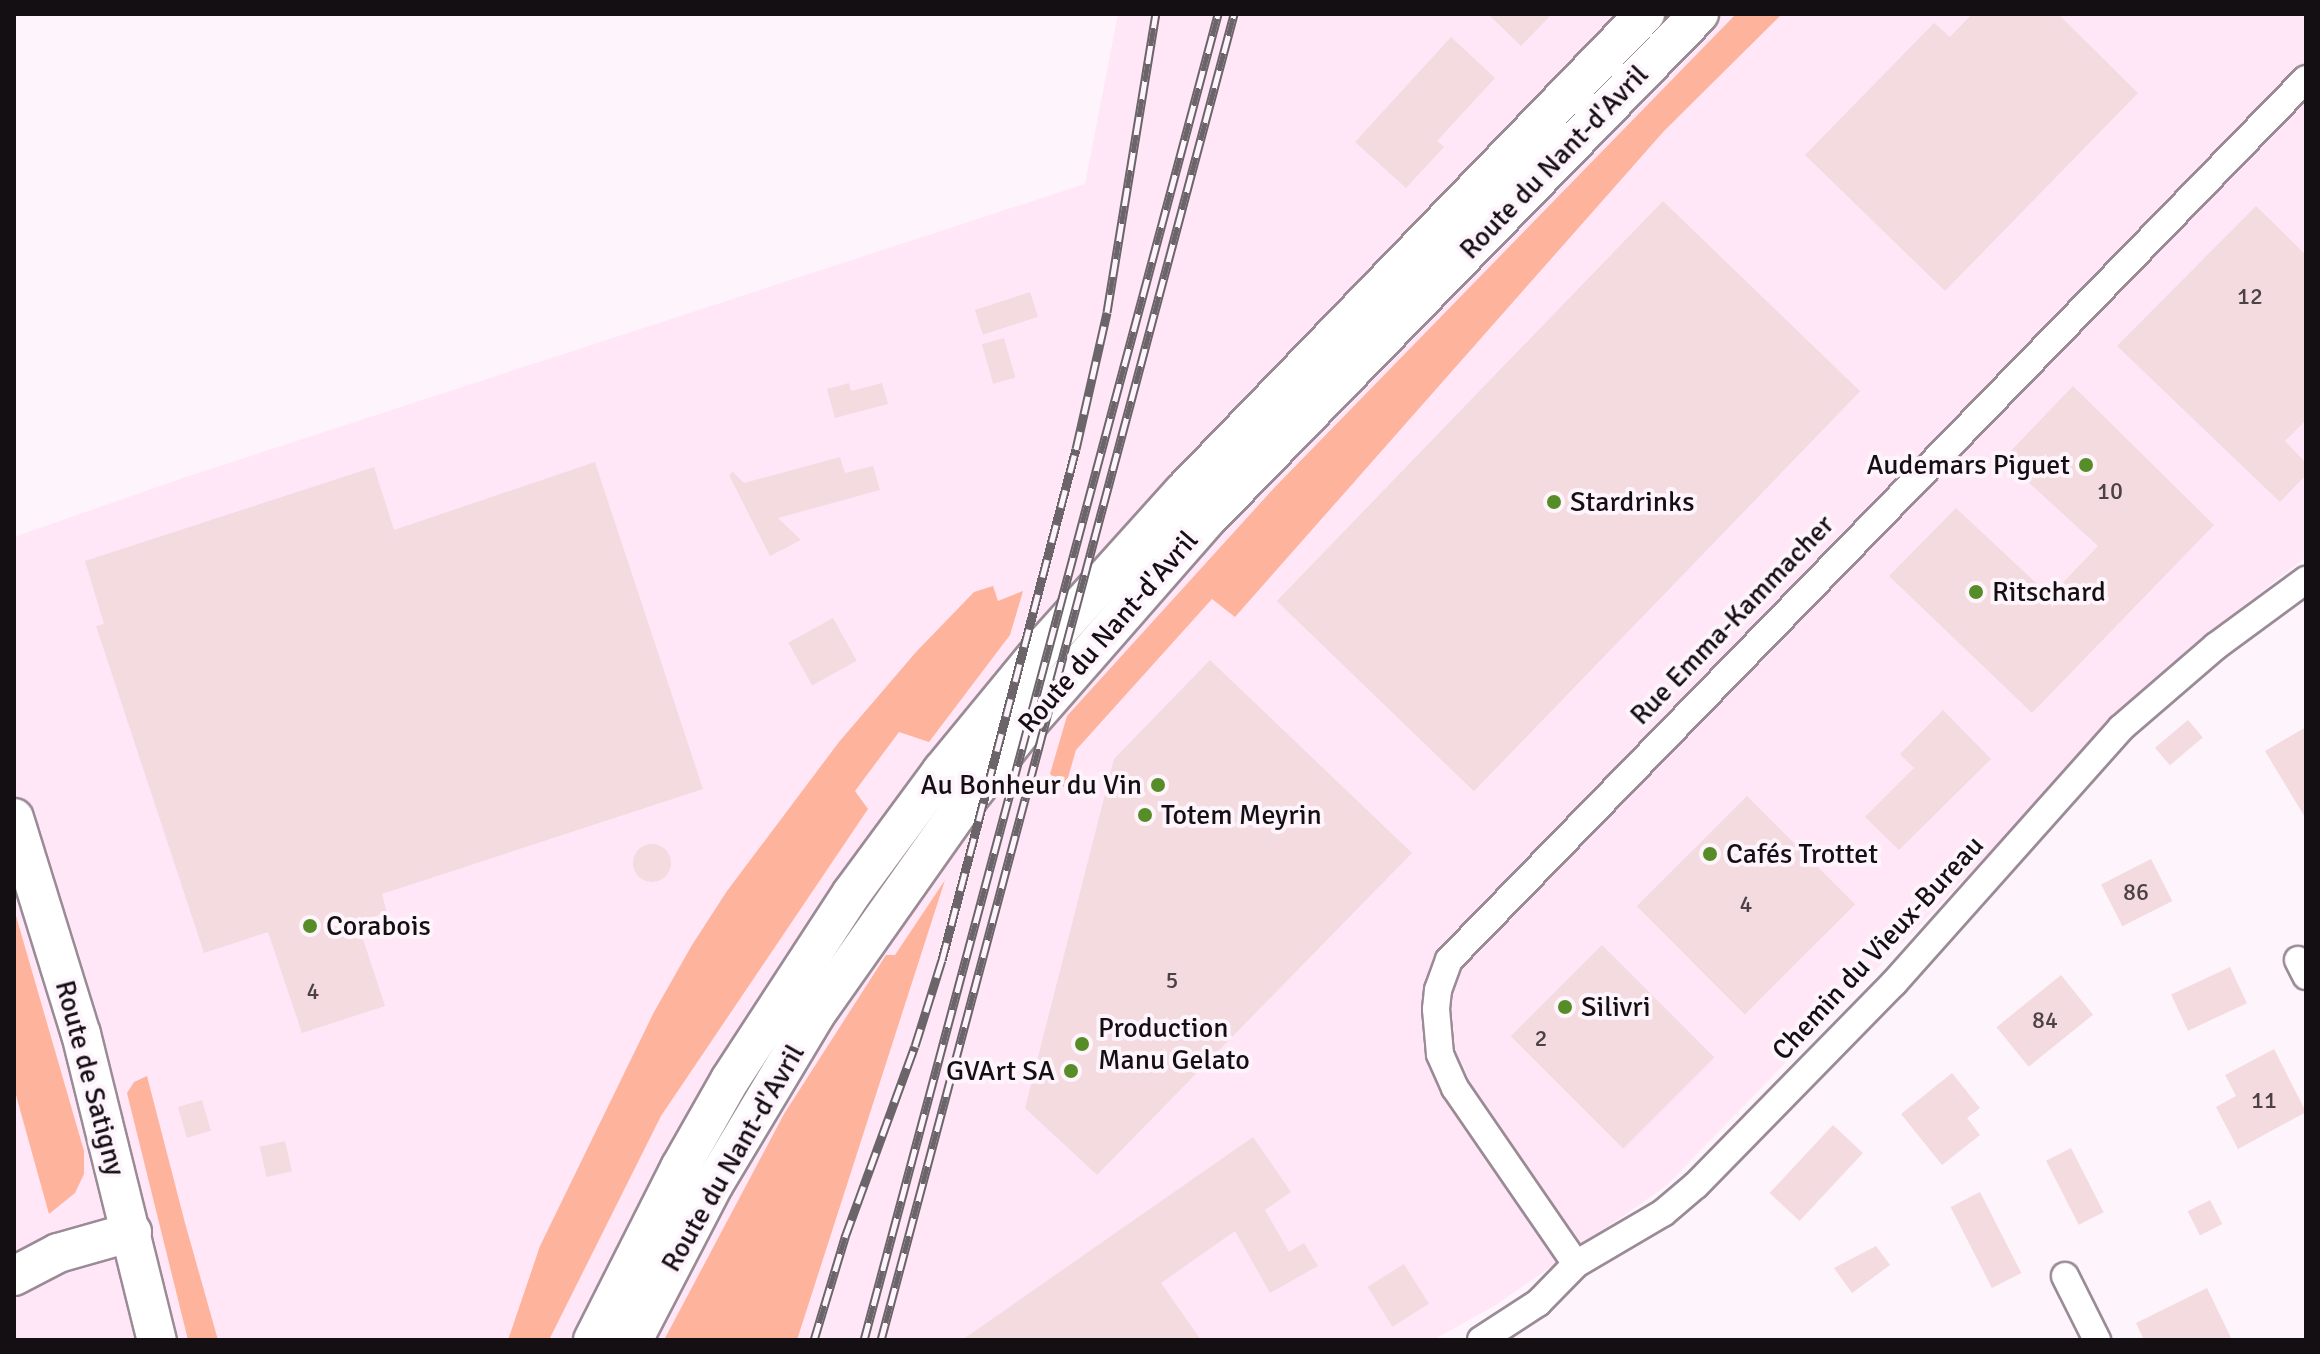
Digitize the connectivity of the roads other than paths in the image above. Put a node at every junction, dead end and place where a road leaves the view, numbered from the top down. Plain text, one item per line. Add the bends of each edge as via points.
1 (1645, 14) edge
2 (1699, 14) edge
3 (2306, 79) edge
4 (2306, 580) edge
5 (14, 818) edge
6 (132, 1232) junction
7 (1576, 1264) junction
8 (14, 1276) edge
9 (2065, 1276) dead end
10 (157, 1340) edge
11 (593, 1340) edge
12 (633, 1340) edge
13 (1481, 1340) edge
14 (2097, 1340) edge

1 - 11 main road, Route du Nant-d'Avril via 1183,492 1047,643 942,771 852,893 730,1080
2 - 12 main road, Route du Nant-d'Avril via 1207,519 1023,729 883,914 815,1015 714,1184
3 - 7 street, Rue Emma-Kammacher via 1449,960 1436,1009 1440,1054 1455,1088
4 - 7 street, Chemin du Vieux-Bureau via 2216,646 2121,728 1894,983 1696,1185 1663,1213
5 - 6 main road, Route de Satigny via 81,1034
6 - 8 main road via 58,1253
6 - 10 main road, Route de Satigny
7 - 13 street, Chemin du Vieux-Bureau via 1538,1303
9 - 14 street

